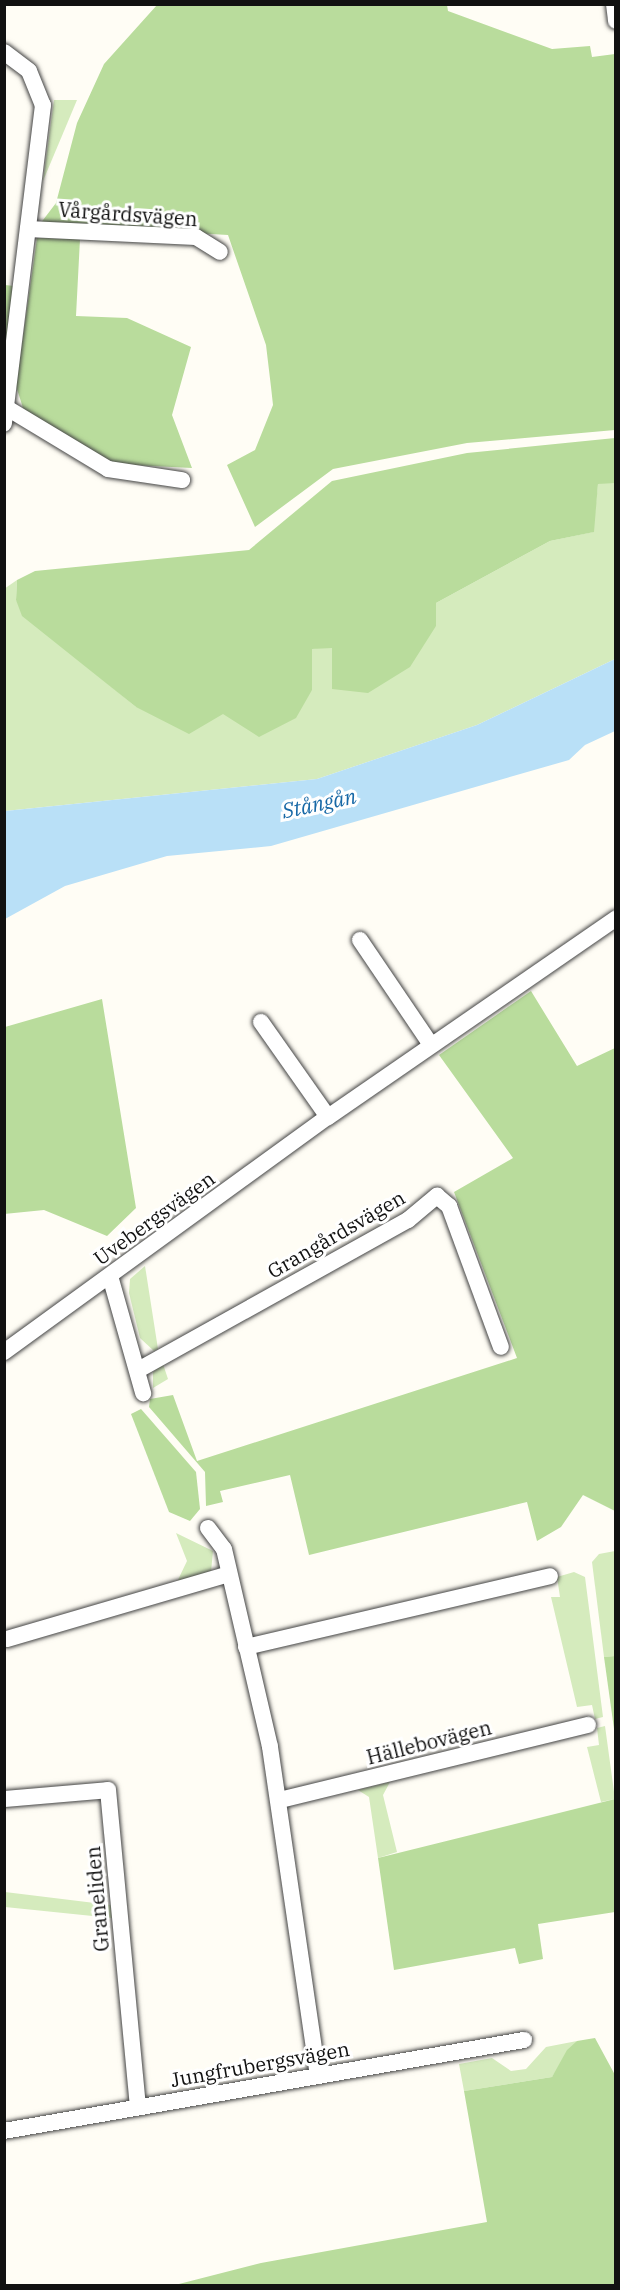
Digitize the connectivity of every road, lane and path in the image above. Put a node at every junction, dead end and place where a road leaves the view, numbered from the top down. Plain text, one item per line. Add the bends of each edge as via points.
1 (614, 4) edge
2 (615, 21) edge
3 (4, 52) edge
4 (28, 228) junction
5 (220, 252) dead end
6 (6, 416) edge
7 (182, 480) dead end
8 (615, 918) edge
9 (360, 940) dead end
10 (261, 1022) dead end
11 (431, 1046) junction
12 (328, 1117) junction
13 (110, 1276) junction
14 (501, 1347) dead end
15 (4, 1352) edge
16 (140, 1369) junction
17 (143, 1393) dead end
18 (208, 1528) dead end
19 (229, 1574) junction
20 (550, 1576) dead end
21 (7, 1639) dead end
22 (246, 1647) junction
23 (588, 1725) dead end
24 (4, 1799) edge
25 (280, 1800) junction
26 (524, 2040) dead end
27 (318, 2076) junction
28 (138, 2107) junction
29 (4, 2131) edge

1 - 2 street
3 - 4 street, Vårgårdsvägen via 29,70 43,105
4 - 5 street, Vårgårdsvägen via 196,237
4 - 6 street, Vårgårdsvägen
6 - 7 street, Vårgårdsvägen via 108,469
8 - 11 street, Uvebergsvägen
9 - 11 street
10 - 12 street
11 - 12 street, Uvebergsvägen
12 - 13 street, Uvebergsvägen
13 - 15 street, Uvebergsvägen
13 - 16 street
14 - 16 street, Grangårdsvägen via 449,1206 437,1196 408,1220
16 - 17 street
18 - 19 street via 224,1549
19 - 21 street
19 - 22 street
20 - 22 street
22 - 25 street
23 - 25 street, Hällebovägen
24 - 28 street, Graneliden via 108,1790
25 - 27 street
26 - 27 street, Jungfrubergsvägen
27 - 28 street, Jungfrubergsvägen
28 - 29 street, Jungfrubergsvägen

